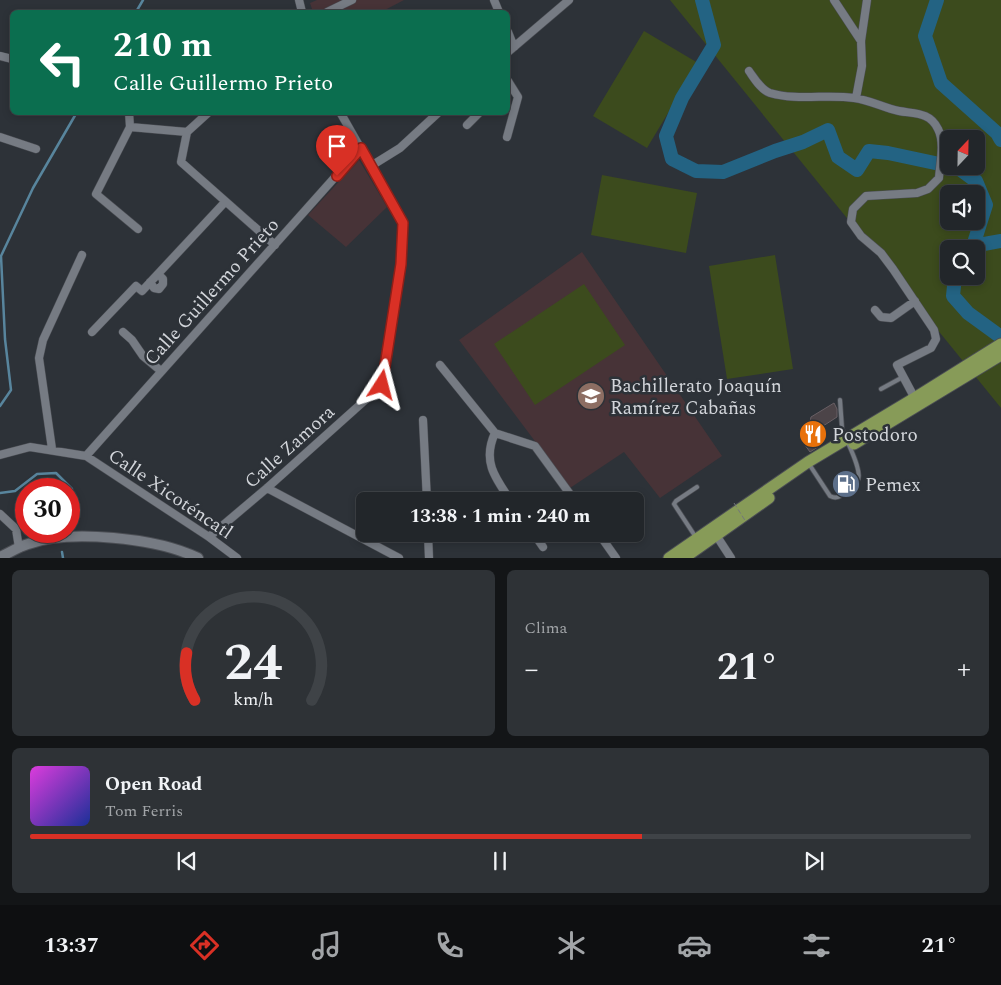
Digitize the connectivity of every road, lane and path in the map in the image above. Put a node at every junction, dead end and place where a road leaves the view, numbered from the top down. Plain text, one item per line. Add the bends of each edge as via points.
1 (352, 0) edge
2 (568, 0) edge
3 (834, 0) edge
4 (868, 0) edge
5 (330, 10) edge
6 (861, 41) junction
7 (511, 49) edge
8 (748, 71) dead end
9 (510, 87) edge
10 (856, 98) junction
11 (130, 115) edge
12 (206, 115) edge
13 (342, 115) edge
14 (436, 115) edge
15 (477, 115) edge
16 (467, 125) dead end
17 (130, 127) junction
18 (187, 132) junction
19 (507, 136) dead end
20 (0, 137) edge
21 (361, 148) junction
22 (36, 149) dead end
23 (371, 166) junction
24 (226, 202) junction
25 (138, 229) dead end
26 (275, 245) junction
27 (82, 255) dead end
28 (914, 301) junction
29 (875, 310) dead end
30 (92, 332) dead end
31 (123, 332) dead end
32 (1001, 344) edge
33 (1001, 355) edge
34 (978, 363) junction
35 (440, 365) dead end
36 (161, 371) junction
37 (903, 376) junction
38 (881, 389) dead end
39 (913, 399) junction
40 (840, 400) dead end
41 (423, 420) dead end
42 (495, 433) junction
43 (848, 443) junction
44 (52, 449) junction
45 (0, 455) edge
46 (86, 456) junction
47 (810, 465) junction
48 (697, 487) dead end
49 (267, 488) junction
50 (427, 492) edge
51 (505, 492) edge
52 (568, 492) edge
53 (734, 502) dead end
54 (0, 514) edge
55 (746, 522) dead end
56 (716, 535) junction
57 (209, 536) junction
58 (697, 538) junction
59 (428, 542) edge
60 (540, 542) edge
61 (605, 542) edge
62 (543, 547) dead end
63 (19, 548) junction
64 (191, 556) edge
65 (0, 557) edge
66 (237, 558) edge
67 (399, 558) edge
68 (429, 558) edge
69 (616, 558) edge
70 (669, 558) edge
71 (684, 558) edge
72 (731, 558) edge

1 - 5 street
2 - 7 street
3 - 6 street
4 - 6 street
6 - 10 street via 862,66
8 - 10 street via 771,93
9 - 19 street via 518,97
10 - 28 street via 924,115 939,129 939,178 928,189 917,193 866,196 853,208 851,222 881,254
11 - 17 street
12 - 18 street
13 - 21 street, Calle Zamora
14 - 23 street via 400,148
15 - 16 street
17 - 18 street
17 - 25 street via 96,194
18 - 24 street via 182,162
20 - 22 street
21 - 23 street, Calle Zamora
21 - 26 street, Calle Guillermo Prieto
23 - 49 street, Calle Zamora via 403,223 401,264 382,385
24 - 26 street
24 - 30 street via 142,291 136,286
26 - 36 street, Calle Guillermo Prieto
27 - 44 street via 43,340 39,358
28 - 29 street via 891,318 882,318
28 - 37 street via 934,330 936,339 931,348 897,365
31 - 36 street
32 - 34 main road
33 - 34 main road
34 - 39 main road
34 - 43 main road via 943,391
35 - 42 street
36 - 46 street, Calle Guillermo Prieto
37 - 38 lane
37 - 39 street
39 - 43 main road
40 - 43 lane via 842,428
41 - 50 street
42 - 51 street via 489,445 490,460
42 - 52 street via 535,446
43 - 47 main road
43 - 47 lane via 859,479 839,497 830,496
44 - 45 street via 30,447
44 - 46 street
46 - 57 street, Calle Xicoténcatl
47 - 56 main road
47 - 58 main road
48 - 58 lane via 674,504
49 - 57 street, Calle Zamora
49 - 67 street
53 - 55 path, bridge
54 - 63 street via 16,530
56 - 71 main road
56 - 72 street
57 - 66 street, Calle Xicoténcatl
58 - 70 main road
59 - 68 street
60 - 62 street
61 - 69 street
63 - 64 main road via 51,539 86,535 124,539
63 - 65 main road

